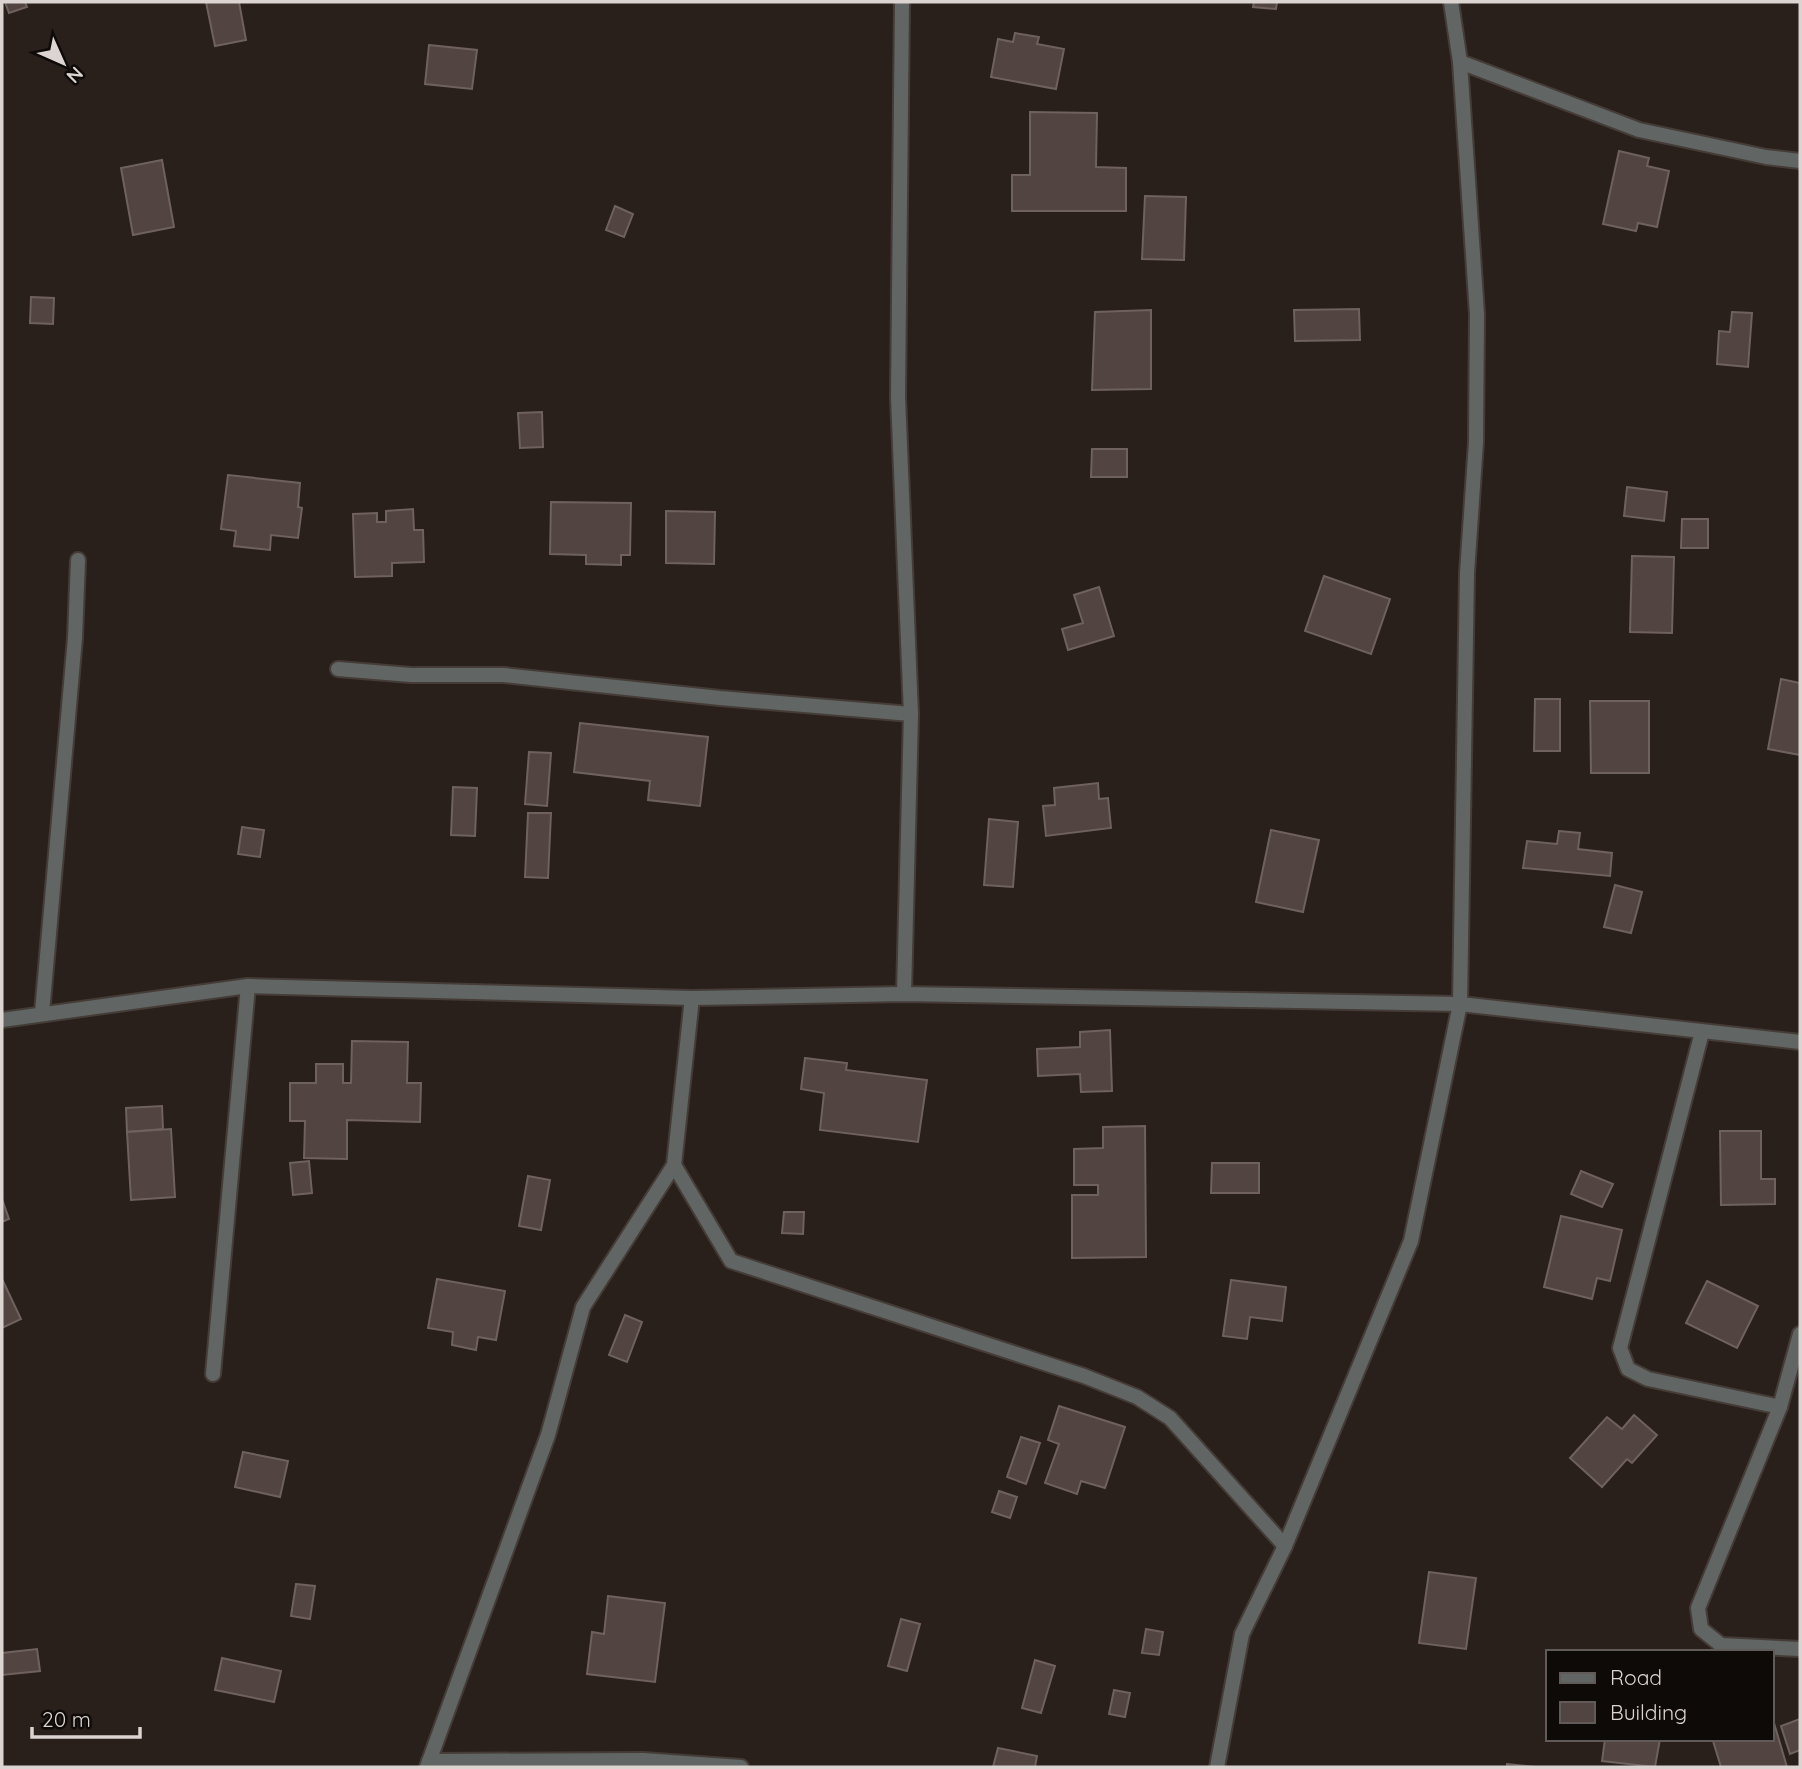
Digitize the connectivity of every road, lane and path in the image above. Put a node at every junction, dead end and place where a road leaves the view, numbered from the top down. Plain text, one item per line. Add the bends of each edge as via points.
1 (902, 2) edge
2 (1451, 2) edge
3 (1460, 62) junction
4 (1800, 161) edge
5 (78, 560) dead end
6 (338, 669) dead end
7 (911, 714) junction
8 (248, 986) junction
9 (904, 994) junction
10 (692, 998) junction
11 (1460, 1004) junction
12 (42, 1013) junction
13 (2, 1020) edge
14 (1702, 1032) junction
15 (1800, 1042) edge
16 (674, 1165) junction
17 (1800, 1334) edge
18 (213, 1374) dead end
19 (1780, 1407) junction
20 (1285, 1546) junction
21 (1800, 1649) edge
22 (428, 1764) edge
23 (741, 1767) edge
24 (1217, 1767) edge

1 - 7 street via 898,397
2 - 3 street
3 - 4 street via 1639,130
3 - 11 street via 1477,314
5 - 12 street
6 - 7 street via 504,675
7 - 9 street
8 - 10 street
8 - 12 street
8 - 18 street
9 - 10 street
9 - 11 street
10 - 16 street
11 - 14 street
11 - 20 street via 1411,1241
12 - 13 street
14 - 15 street
14 - 19 street via 1620,1348 1628,1369 1648,1379
16 - 20 street via 731,1261 1137,1397 1170,1418
16 - 22 street via 583,1307 548,1435
17 - 19 street
19 - 21 street via 1698,1608 1701,1629 1721,1644
20 - 24 street via 1242,1634
22 - 23 street via 643,1760

